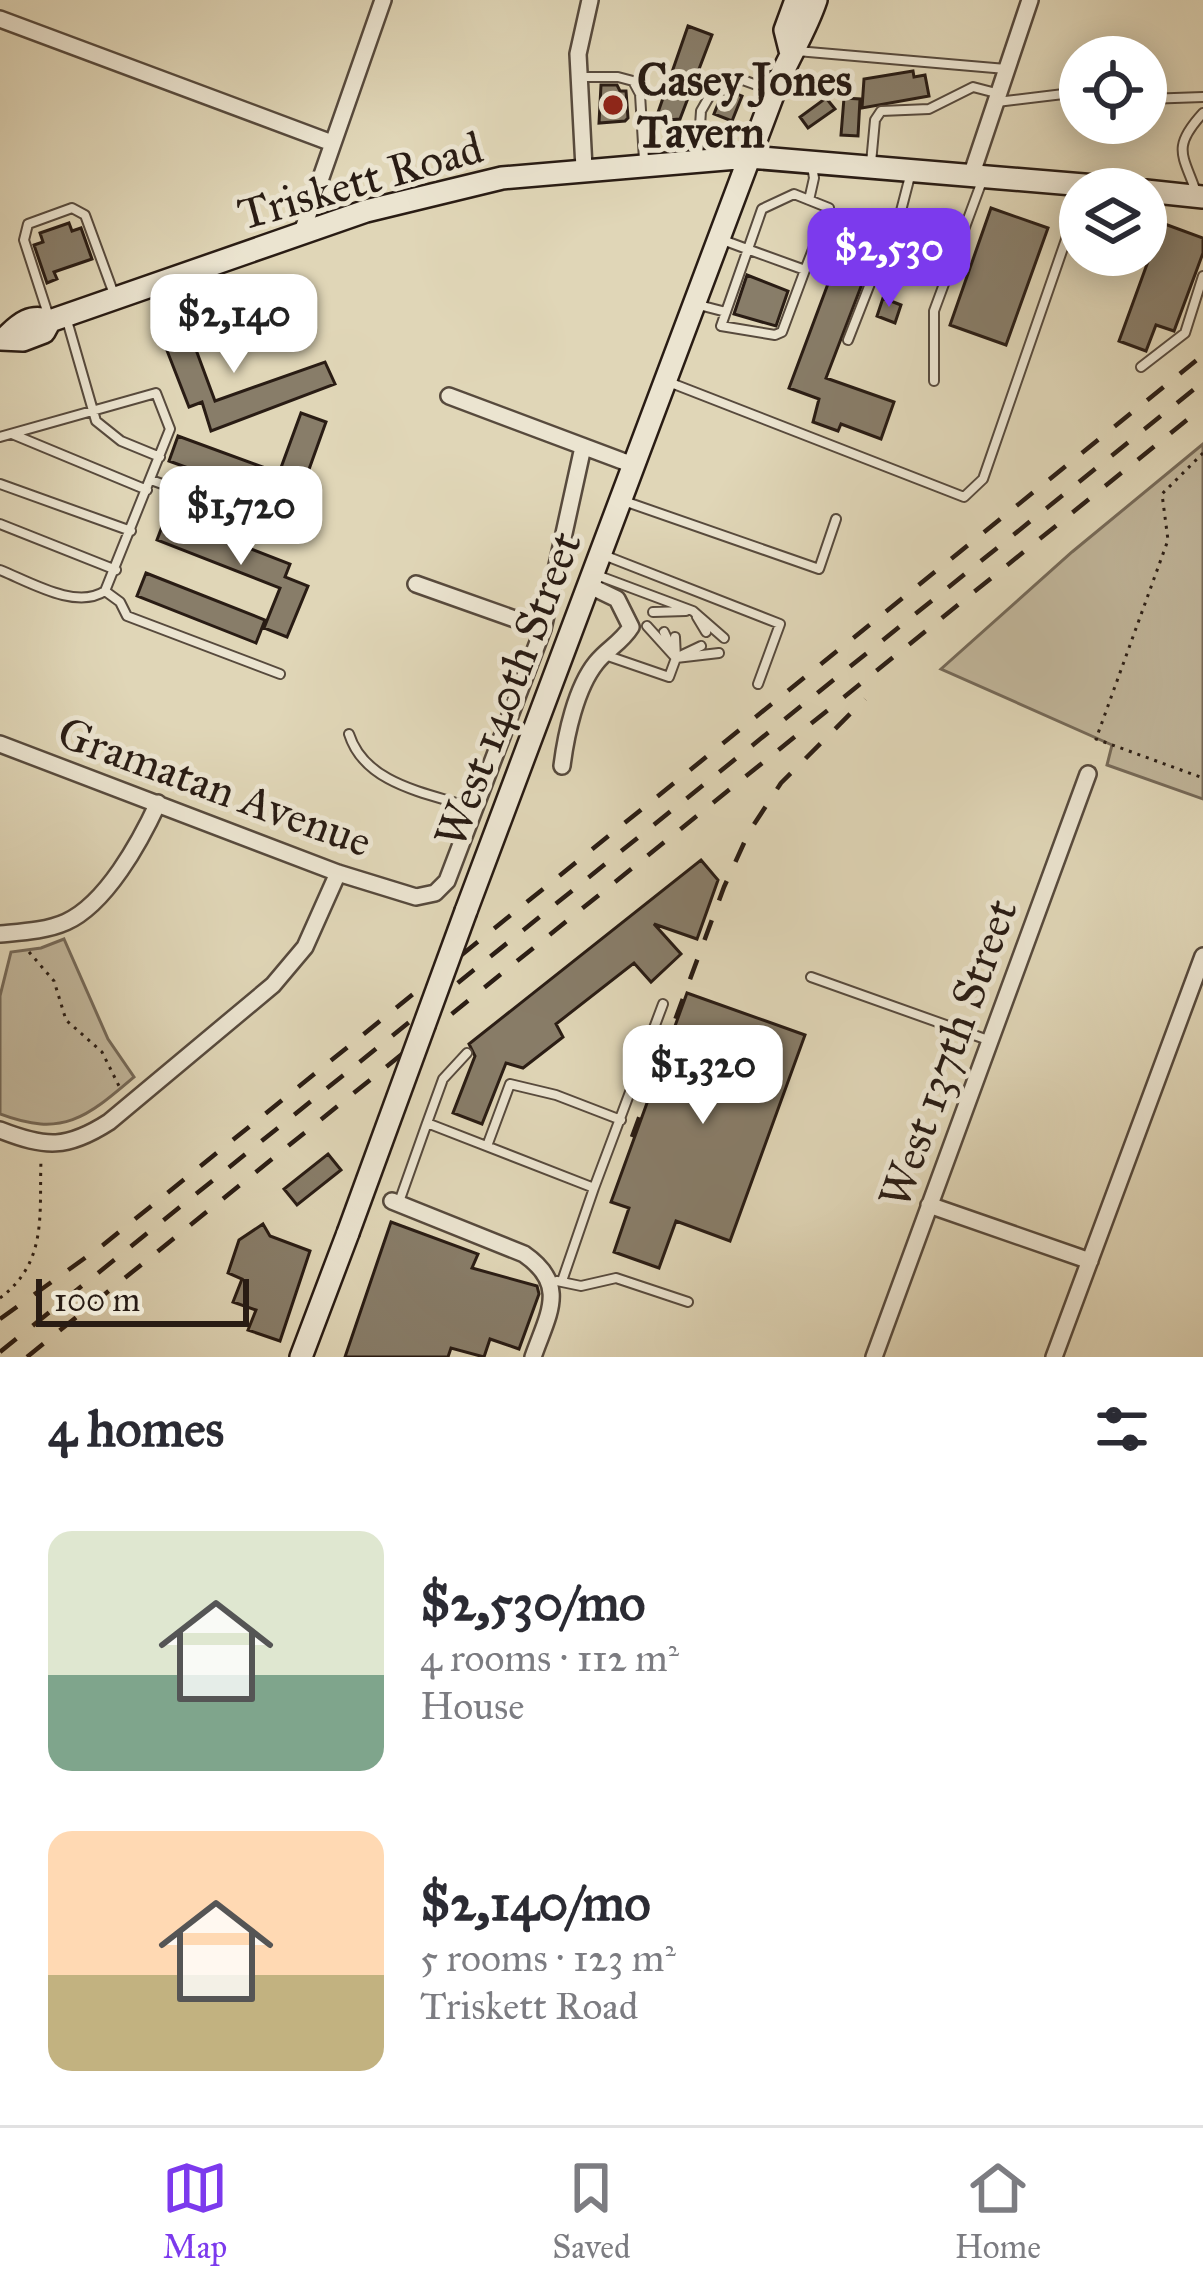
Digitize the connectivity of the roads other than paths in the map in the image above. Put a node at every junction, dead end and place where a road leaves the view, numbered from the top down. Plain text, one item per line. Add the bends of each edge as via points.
1 (383, 0) edge
2 (590, 0) edge
3 (796, 0) edge
4 (816, 0) edge
5 (1030, 0) edge
6 (0, 19) edge
7 (790, 50) junction
8 (1006, 69) junction
9 (579, 78) junction
10 (774, 92) junction
11 (1059, 94) edge
12 (1203, 97) edge
13 (997, 98) junction
14 (1167, 98) edge
15 (1203, 113) edge
16 (332, 143) junction
17 (749, 157) junction
18 (698, 160) junction
19 (812, 162) junction
20 (644, 164) junction
21 (871, 166) junction
22 (584, 168) junction
23 (912, 169) junction
24 (978, 174) junction
25 (1059, 186) edge
26 (1167, 192) edge
27 (1200, 196) edge
28 (808, 200) junction
29 (302, 232) junction
30 (718, 239) junction
31 (747, 249) junction
32 (1059, 259) edge
33 (805, 269) junction
34 (1203, 276) edge
35 (116, 298) junction
36 (694, 304) junction
37 (726, 312) junction
38 (58, 318) junction
39 (2, 334) edge
40 (848, 340) dead end
41 (1141, 367) dead end
42 (665, 380) junction
43 (934, 381) dead end
44 (449, 396) dead end
45 (93, 408) junction
46 (12, 434) junction
47 (0, 437) edge
48 (583, 447) junction
49 (160, 457) junction
50 (633, 465) junction
51 (0, 484) edge
52 (149, 485) junction
53 (620, 500) junction
54 (300, 510) dead end
55 (836, 520) dead end
56 (0, 524) edge
57 (131, 531) junction
58 (0, 570) edge
59 (116, 570) junction
60 (593, 570) junction
61 (416, 584) dead end
62 (105, 591) junction
63 (694, 611) junction
64 (543, 629) junction
65 (675, 637) dead end
66 (604, 654) junction
67 (676, 658) junction
68 (280, 674) dead end
69 (758, 684) dead end
70 (349, 734) dead end
71 (0, 744) edge
72 (562, 766) dead end
73 (1088, 774) dead end
74 (158, 803) junction
75 (474, 809) junction
76 (338, 873) junction
77 (0, 934) edge
78 (1203, 956) edge
79 (811, 977) dead end
80 (663, 1004) dead end
81 (990, 1041) junction
82 (467, 1053) dead end
83 (621, 1120) junction
84 (427, 1124) junction
85 (0, 1130) edge
86 (487, 1147) junction
87 (594, 1188) junction
88 (396, 1203) joint
89 (929, 1205) junction
90 (1090, 1261) junction
91 (556, 1281) junction
92 (688, 1302) dead end
93 (302, 1357) edge
94 (532, 1357) edge
95 (874, 1357) edge
96 (1054, 1357) edge

1 - 16 street
2 - 9 street
3 - 7 main road, West 140th Street via 785,30
4 - 7 main road, West 140th Street
5 - 8 street
6 - 16 street
7 - 8 lane
7 - 10 main road, West 140th Street
8 - 13 street
9 - 20 lane via 626,77 637,85
9 - 22 street
10 - 17 main road, West 140th Street
10 - 18 lane via 729,75 715,82 701,110
11 - 13 lane
12 - 14 lane
13 - 21 lane via 973,86 929,109 880,112
13 - 24 street
15 - 27 lane via 1180,150
16 - 29 street
17 - 18 main road, Triskett Road
17 - 19 main road, Triskett Road
17 - 30 main road, West 140th Street
18 - 20 main road, Triskett Road
19 - 21 main road, Triskett Road
19 - 28 lane
20 - 22 main road, Triskett Road
21 - 23 main road, Triskett Road
22 - 29 main road, Triskett Road via 462,184
23 - 24 main road, Triskett Road
23 - 40 lane via 895,234
24 - 25 main road, Triskett Road
24 - 43 lane via 934,311
26 - 27 main road
28 - 31 lane via 794,194 762,208
28 - 33 lane via 829,208
29 - 35 main road, Triskett Road
30 - 31 lane
30 - 36 main road, West 140th Street
31 - 33 lane
31 - 37 lane
32 - 42 lane via 983,479 964,497
33 - 37 lane via 782,332 721,326
34 - 41 lane via 1185,333
35 - 38 main road, Triskett Road
35 - 38 lane via 85,215 72,208 28,224 24,240
36 - 37 lane
36 - 42 main road, West 140th Street
38 - 39 main road, Triskett Road via 38,316
38 - 45 lane
42 - 50 main road, West 140th Street
44 - 48 street
45 - 46 lane
45 - 49 lane via 121,441
45 - 49 lane via 156,393 170,429
46 - 47 lane
46 - 52 lane
48 - 50 street
48 - 64 street, Gramatan Avenue
49 - 52 lane
50 - 53 main road, West 140th Street
51 - 57 lane
52 - 54 lane via 292,531
52 - 57 lane
53 - 55 lane via 819,569
53 - 60 main road, West 140th Street
56 - 59 lane
57 - 59 lane
58 - 62 lane via 76,599
59 - 62 lane
60 - 63 lane
60 - 66 street via 631,628
60 - 69 lane via 780,624
60 - 93 main road, West 140th Street, bridge
61 - 64 street
62 - 68 lane via 128,616
63 - 63 lane via 710,633
63 - 63 lane via 666,617
64 - 75 street, Gramatan Avenue
65 - 67 lane
66 - 67 lane via 669,677
66 - 72 street via 578,704
67 - 67 lane via 705,648
67 - 67 lane via 655,630
70 - 75 lane via 356,756 381,775
71 - 74 street, Gramatan Avenue
73 - 81 street, West 137th Street
74 - 76 street, Gramatan Avenue
74 - 77 street via 139,846 68,922
75 - 76 street, Gramatan Avenue via 435,893 416,897
76 - 85 street via 305,947 273,985 109,1122 46,1146
78 - 90 street
79 - 81 lane
80 - 83 lane
81 - 89 street, West 137th Street
82 - 84 lane via 443,1079
83 - 86 lane via 511,1084
83 - 87 lane
84 - 86 lane
84 - 88 lane
86 - 87 lane
87 - 91 lane
88 - 91 street via 524,1254
89 - 90 street
89 - 95 street, West 137th Street
90 - 96 street
91 - 92 lane via 581,1286 616,1278
91 - 94 street

